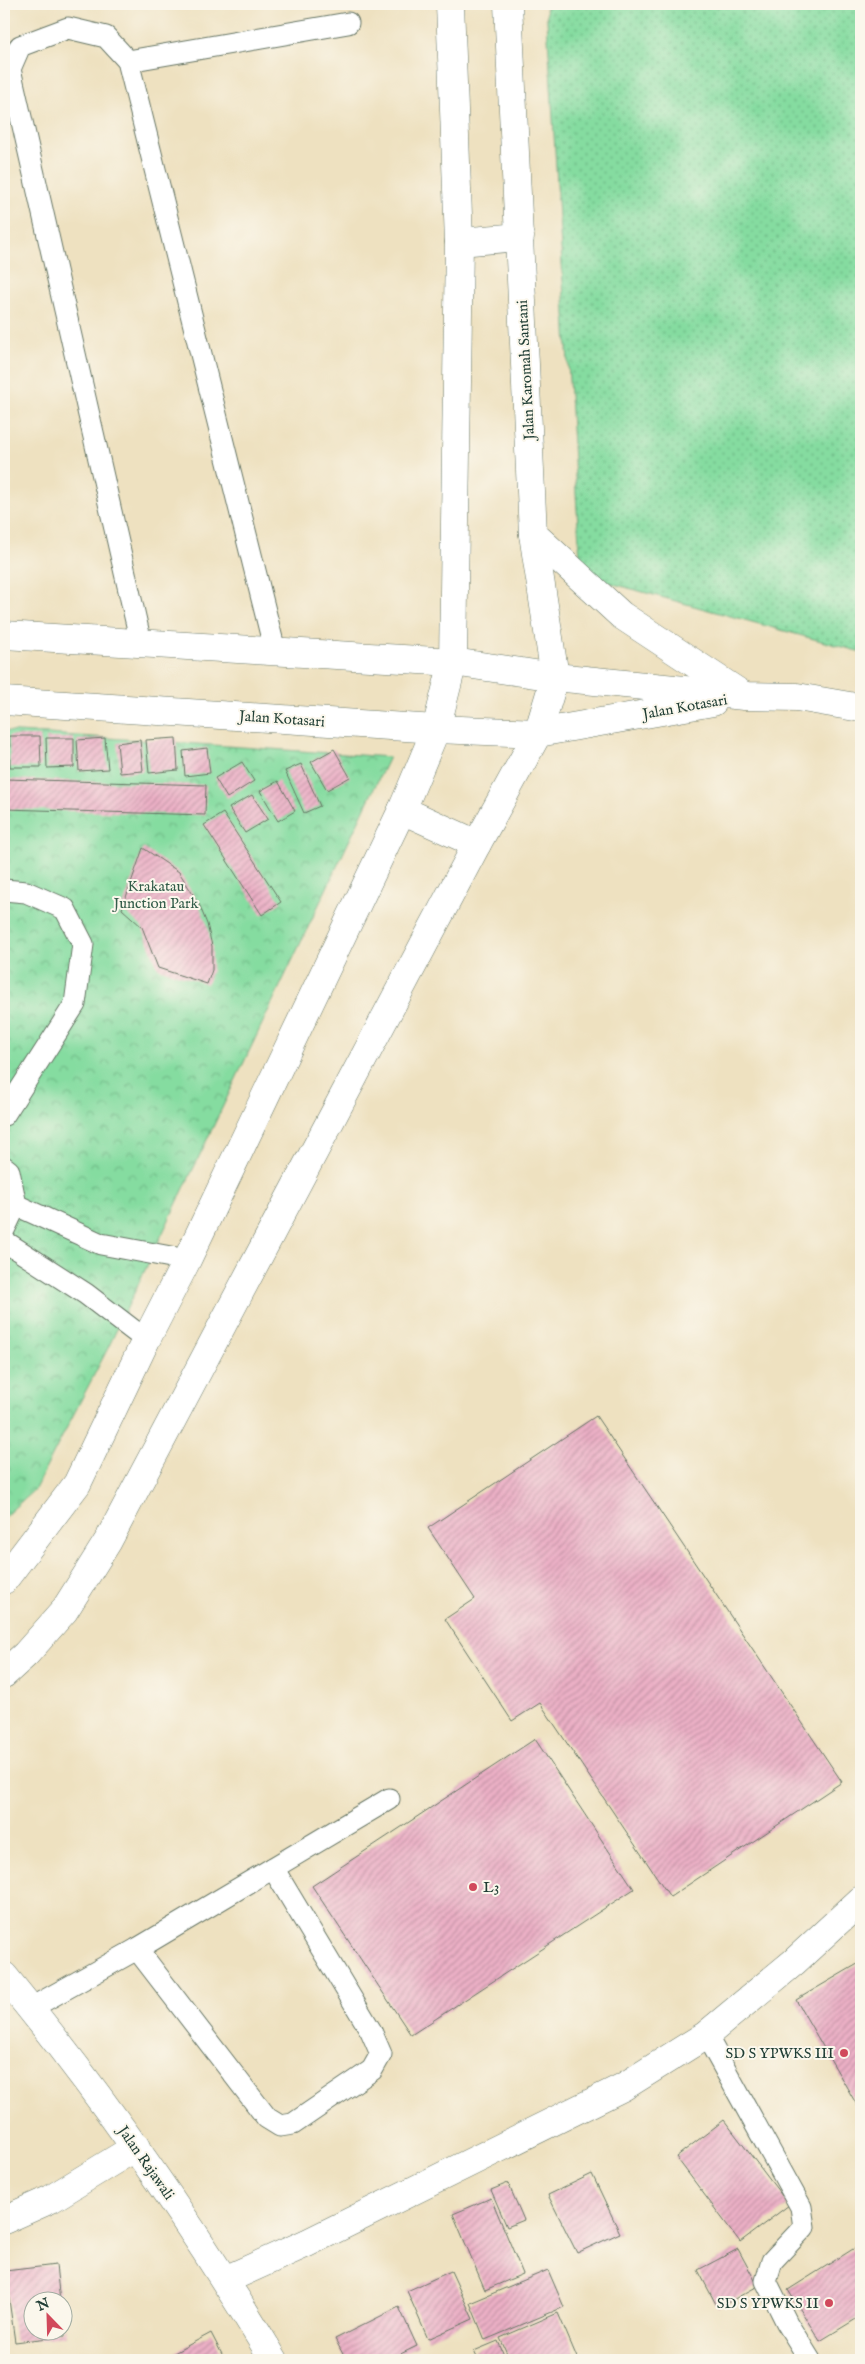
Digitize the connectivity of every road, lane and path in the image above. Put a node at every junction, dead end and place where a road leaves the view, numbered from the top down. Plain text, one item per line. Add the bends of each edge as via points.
1 (450, 4) edge
2 (508, 4) edge
3 (348, 23) dead end
4 (128, 60) junction
5 (520, 237) junction
6 (459, 242) junction
7 (533, 534) junction
8 (4, 635) edge
9 (141, 643) junction
10 (275, 651) junction
11 (453, 662) junction
12 (555, 677) junction
13 (744, 696) junction
14 (4, 701) edge
15 (861, 708) edge
16 (436, 729) junction
17 (538, 733) junction
18 (402, 810) junction
19 (476, 844) junction
20 (4, 890) edge
21 (4, 1115) edge
22 (4, 1166) edge
23 (16, 1205) junction
24 (4, 1230) edge
25 (4, 1241) edge
26 (187, 1260) junction
27 (146, 1340) junction
28 (4, 1580) edge
29 (4, 1674) edge
30 (388, 1800) dead end
31 (273, 1868) junction
32 (861, 1900) edge
33 (137, 1949) junction
34 (4, 1976) edge
35 (31, 2008) junction
36 (706, 2035) junction
37 (136, 2147) junction
38 (4, 2220) edge
39 (225, 2280) junction
40 (274, 2360) edge
41 (810, 2360) edge

1 - 6 street
2 - 5 street, Jalan Karomah Santani
3 - 4 lane
4 - 9 lane via 106,36 68,28 20,46 10,69
4 - 10 lane
5 - 6 street
5 - 7 street, Jalan Karomah Santani
6 - 11 street
7 - 12 street, Jalan Karomah Santani
7 - 13 street via 621,615
8 - 9 street, Jalan Kotasari
9 - 10 street, Jalan Kotasari
10 - 11 street, Jalan Kotasari
11 - 12 street, Jalan Kotasari
11 - 16 street
12 - 13 street, Jalan Kotasari
12 - 17 street, Jalan Karomah Santani
13 - 15 street via 797,697
13 - 17 street, Jalan Kotasari
14 - 16 street, Jalan Kotasari
16 - 17 street, Jalan Kotasari
16 - 18 street
17 - 19 street, Jalan Karomah Santani
18 - 19 street
18 - 26 street
19 - 29 street, Jalan Karomah Santani via 108,1541 64,1611
20 - 21 lane via 26,892 66,909 83,944 75,1004
22 - 23 lane
23 - 24 lane
23 - 26 lane via 101,1244
25 - 27 lane via 86,1294
26 - 27 street
27 - 28 street via 77,1484
30 - 31 lane
31 - 33 lane
31 - 33 lane via 371,2031 381,2054 372,2070 293,2124 280,2126 267,2118
32 - 36 street via 794,1962
33 - 35 lane
34 - 35 street, Jalan Rajawali
35 - 37 street, Jalan Rajawali
36 - 39 street via 623,2087
36 - 41 lane via 801,2207 804,2227 772,2261 766,2281 787,2324
37 - 38 street via 51,2198
37 - 39 street, Jalan Rajawali
39 - 40 street, Jalan Rajawali

